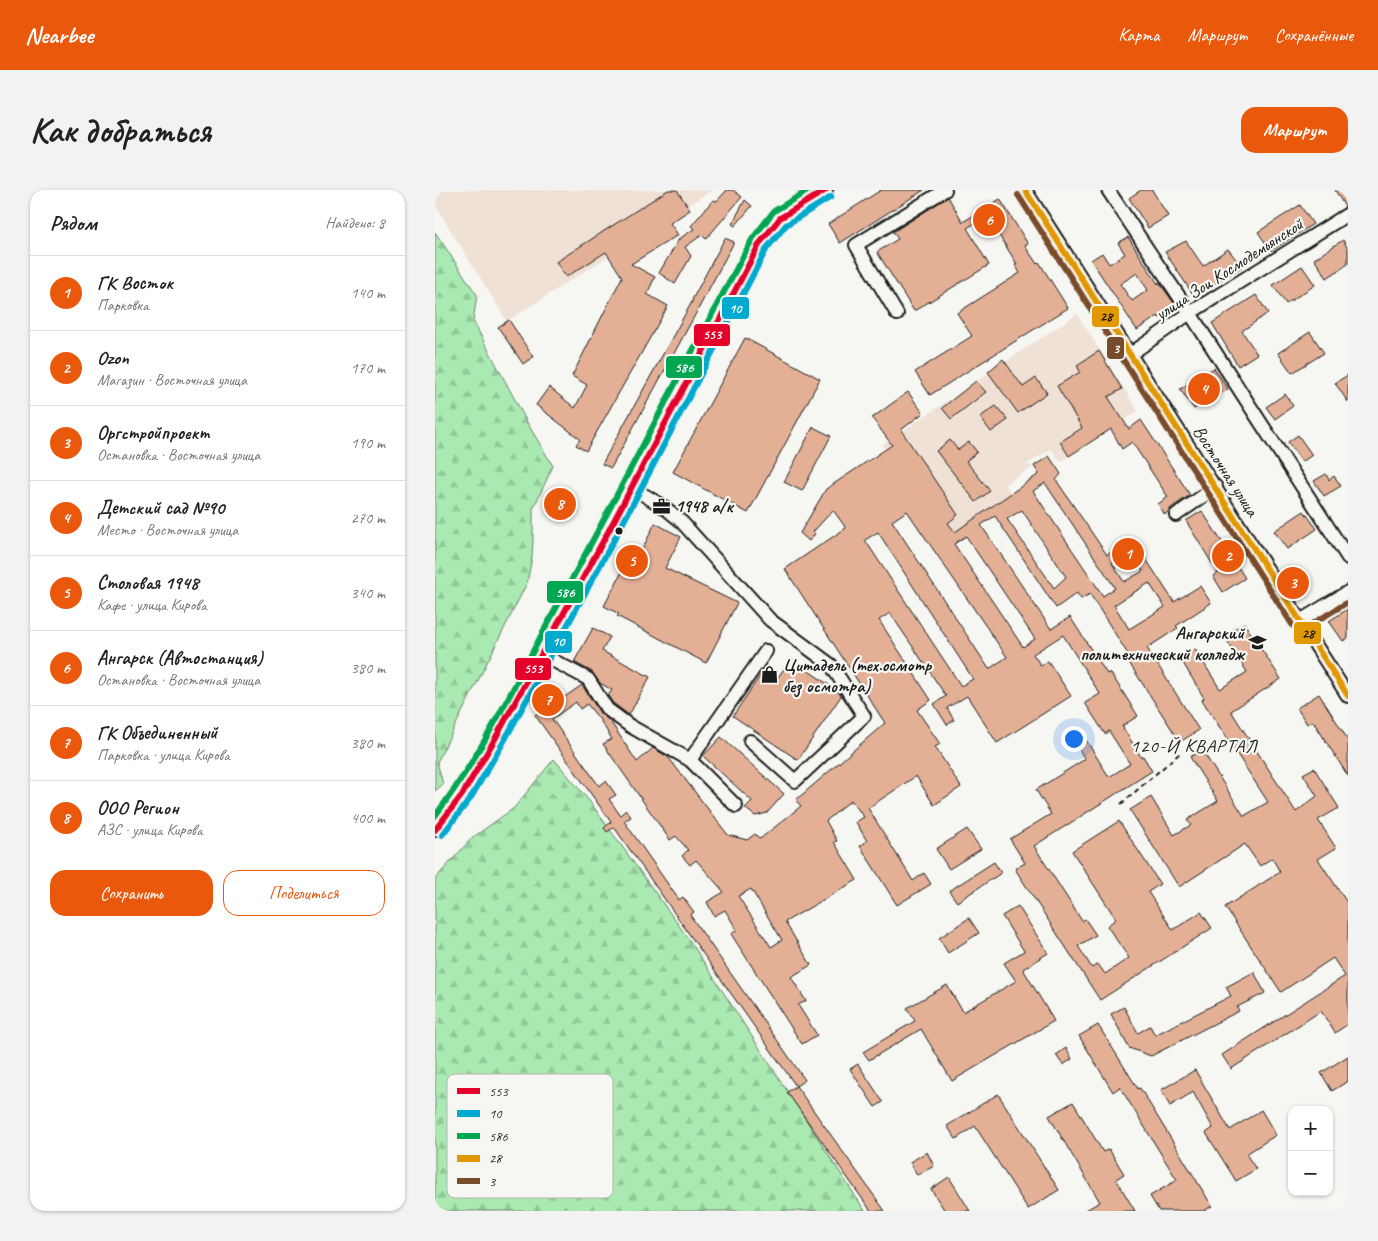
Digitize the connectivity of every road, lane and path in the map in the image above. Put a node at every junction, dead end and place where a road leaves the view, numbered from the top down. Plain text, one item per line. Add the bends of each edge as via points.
1 (810, 190) edge
2 (826, 190) edge
3 (945, 190) edge
4 (1025, 190) edge
5 (1109, 190) edge
6 (1348, 214) edge
7 (780, 218) junction
8 (1190, 313) junction
9 (897, 314) dead end
10 (1129, 355) junction
11 (631, 487) junction
12 (1216, 487) junction
13 (1176, 515) dead end
14 (1348, 558) edge
15 (1348, 592) edge
16 (1300, 621) junction
17 (766, 651) dead end
18 (541, 654) junction
19 (1348, 696) edge
20 (750, 741) dead end
21 (1180, 753) dead end
22 (690, 760) junction
23 (1121, 804) dead end
24 (736, 806) dead end
25 (435, 830) edge

1 - 7 street
2 - 7 street
3 - 9 street via 856,245
4 - 10 street, Восточная улица
5 - 8 street
6 - 8 street, улица Зои Космодемьянской
7 - 11 street via 760,243
8 - 10 street, улица Зои Космодемьянской
8 - 14 street
10 - 12 street, Восточная улица
11 - 18 street
11 - 20 street via 680,520 770,620 831,665 864,716 795,781
12 - 13 street
12 - 16 street, Восточная улица
15 - 16 street
16 - 19 street, Восточная улица
17 - 22 street
18 - 22 street via 588,679 607,709 630,726
18 - 25 street via 462,795
21 - 23 path
22 - 24 street

